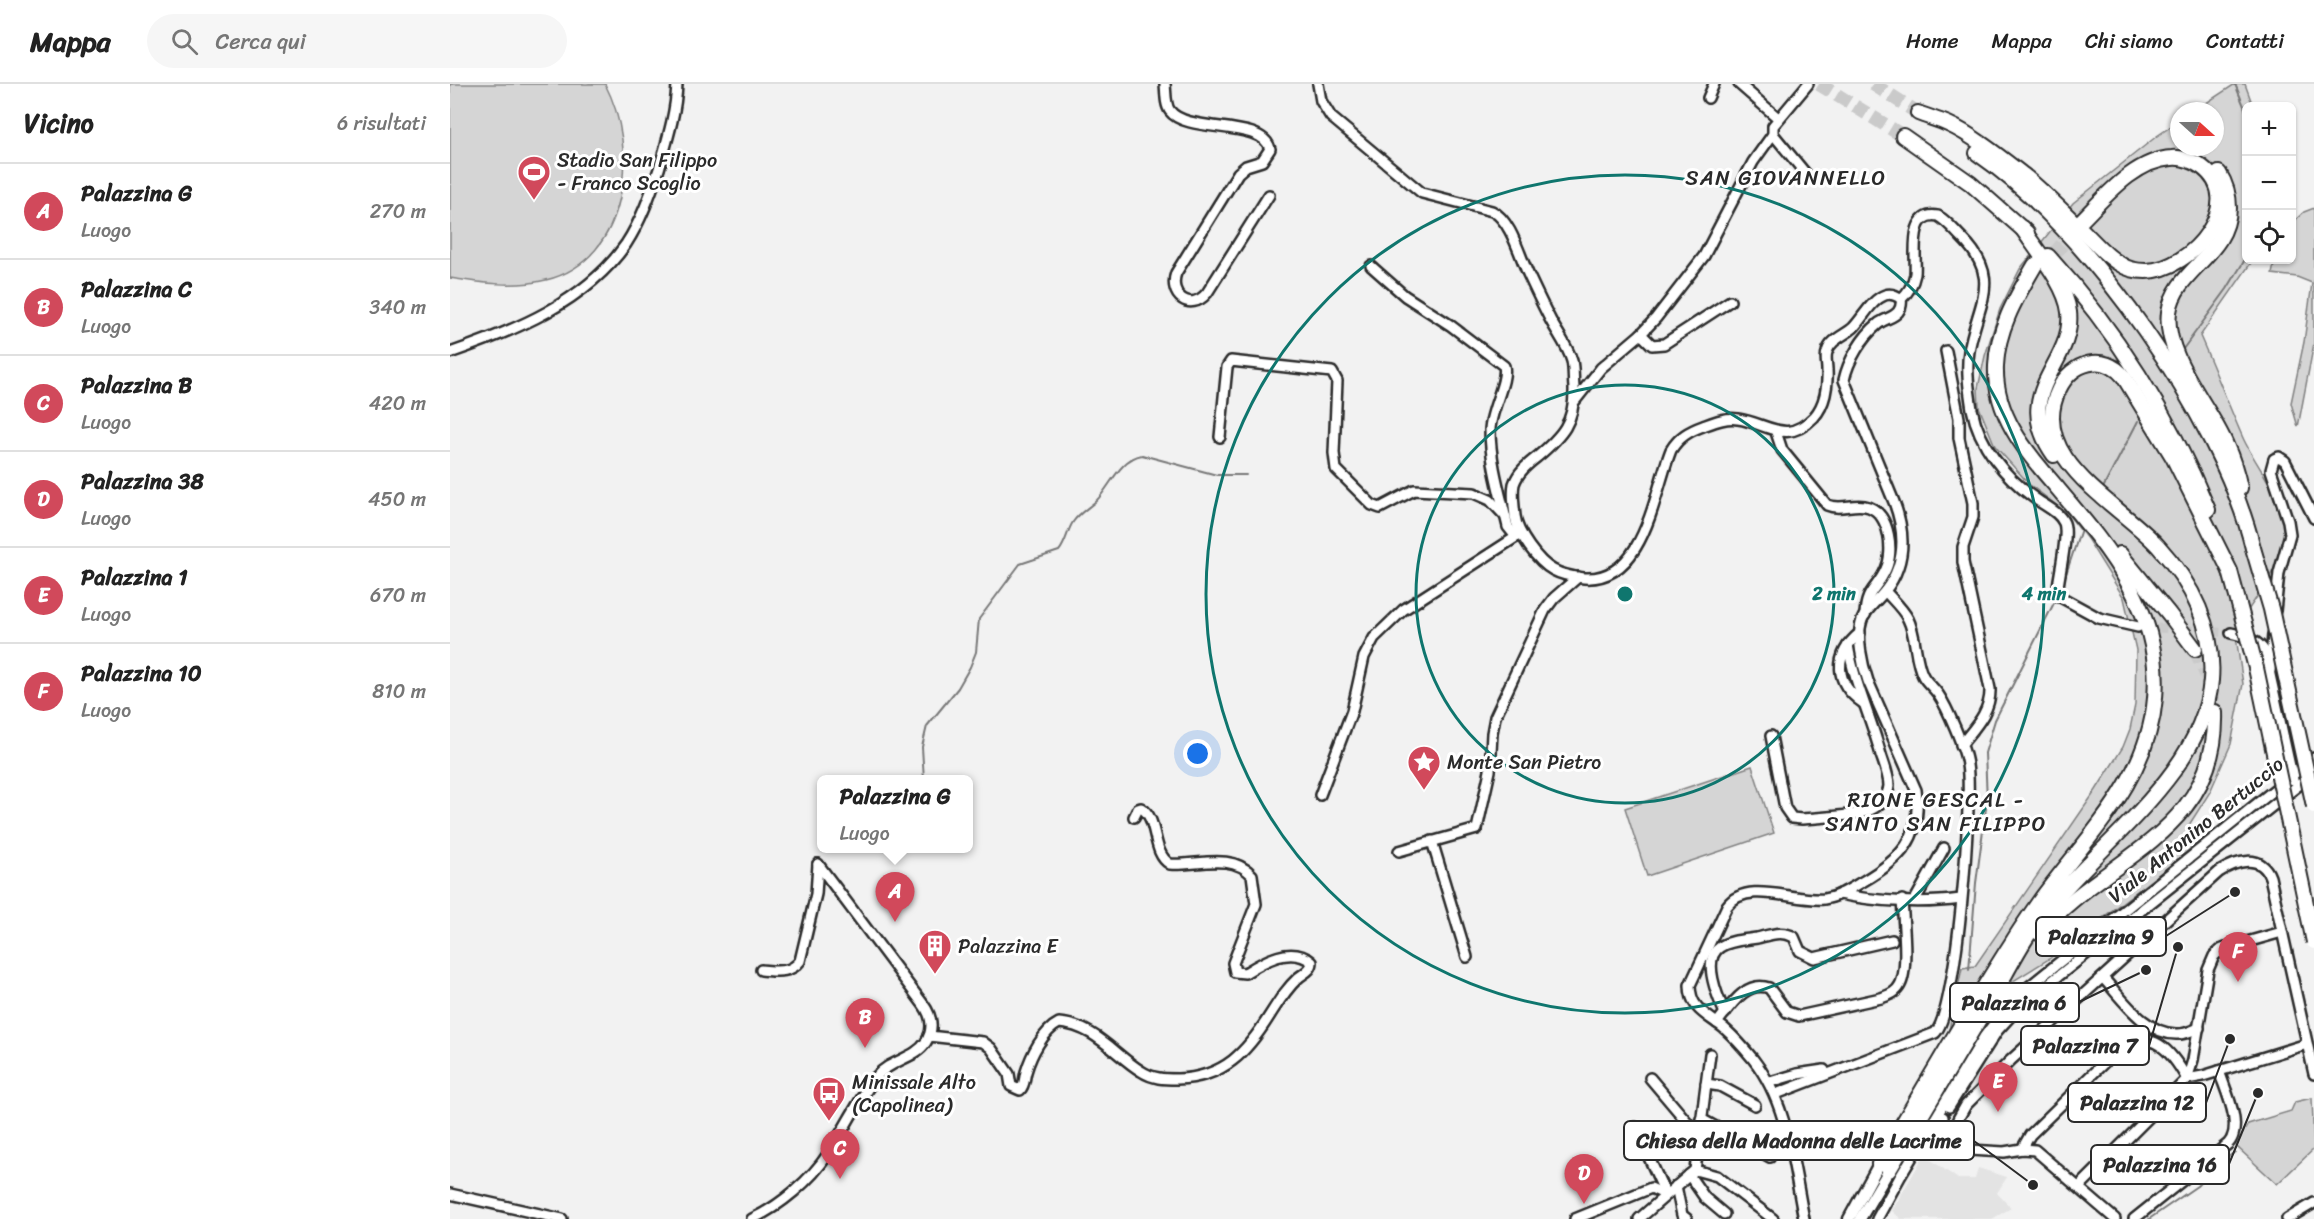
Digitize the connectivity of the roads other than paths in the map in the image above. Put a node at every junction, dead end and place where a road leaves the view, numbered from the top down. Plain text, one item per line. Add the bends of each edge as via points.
1 (677, 84) edge
2 (1165, 84) edge
3 (1318, 84) edge
4 (1714, 84) edge
5 (1739, 84) edge
6 (1808, 84) edge
7 (1708, 98) dead end
8 (1778, 118) junction
9 (1773, 134) junction
10 (1903, 136) tunnel mouth
11 (1806, 174) dead end
12 (1269, 195) dead end
13 (2022, 228) junction
14 (1371, 266) dead end
15 (1901, 299) junction
16 (1730, 301) dead end
17 (1641, 334) junction
18 (1946, 351) dead end
19 (450, 353) edge
20 (1574, 402) junction
21 (1776, 432) junction
22 (1220, 437) dead end
23 (2245, 514) junction
24 (1506, 517) junction
25 (2314, 518) edge
26 (1519, 536) junction
27 (2230, 571) junction
28 (1578, 578) junction
29 (1885, 591) junction
30 (1865, 615) junction
31 (2138, 627) tunnel mouth
32 (1860, 633) junction
33 (2231, 633) tunnel mouth
34 (2195, 649) tunnel mouth
35 (2270, 671) junction
36 (2215, 712) tunnel mouth
37 (1771, 736) dead end
38 (1961, 745) junction
39 (2314, 758) edge
40 (2314, 773) edge
41 (2292, 776) junction
42 (2294, 788) junction
43 (1320, 795) dead end
44 (2314, 806) edge
45 (1134, 817) dead end
46 (1432, 842) junction
47 (1944, 848) dead end
48 (1399, 851) dead end
49 (1840, 894) junction
50 (1961, 899) junction
51 (1902, 900) junction
52 (1915, 900) junction
53 (2282, 932) junction
54 (2018, 934) junction
55 (1892, 940) dead end
56 (2314, 942) edge
57 (1467, 957) dead end
58 (761, 970) dead end
59 (2004, 977) junction
60 (2103, 978) junction
61 (1725, 1013) junction
62 (1717, 1023) junction
63 (2199, 1029) junction
64 (929, 1036) junction
65 (2307, 1044) junction
66 (1710, 1054) dead end
67 (1839, 1068) junction
68 (2219, 1071) junction
69 (2314, 1074) edge
70 (1650, 1078) dead end
71 (2187, 1079) junction
72 (1770, 1082) junction
73 (1706, 1084) junction
74 (1776, 1094) junction
75 (1755, 1105) dead end
76 (1943, 1117) junction
77 (1701, 1119) junction
78 (1635, 1127) dead end
79 (1699, 1136) junction
80 (1921, 1147) junction
81 (1942, 1149) junction
82 (1957, 1149) junction
83 (2022, 1149) junction
84 (1770, 1157) dead end
85 (1889, 1170) junction
86 (1692, 1172) junction
87 (1676, 1186) junction
88 (2079, 1187) junction
89 (450, 1194) edge
90 (1666, 1195) junction
91 (2314, 1203) edge
92 (1724, 1214) dead end
93 (1682, 1218) edge
94 (562, 1219) edge
95 (752, 1219) edge
96 (1575, 1219) edge
97 (1639, 1219) edge
98 (1773, 1219) edge
99 (1804, 1219) edge
100 (1849, 1219) edge
101 (1860, 1219) edge
102 (1877, 1219) edge
103 (2115, 1219) edge
104 (2134, 1219) edge
105 (2287, 1219) edge

1 - 19 street via 674,117 652,188 639,221 617,255 595,278 548,311 498,336
2 - 12 street via 1168,108 1175,115 1263,138 1270,149 1262,161 1238,173 1176,273 1174,285 1181,299 1191,303 1202,299
3 - 20 street via 1321,101 1331,117 1415,189 1432,197 1492,211 1504,219 1540,300 1569,352
4 - 7 street
5 - 8 street
6 - 8 street
8 - 9 street
9 - 11 street
9 - 17 street via 1704,256
10 - 13 highway via 1970,183
13 - 27 highway via 2072,282 2154,399 2195,477
13 - 54 highway via 2064,295 2069,311 2069,328 2040,397 2044,436 2051,452 2072,477 2144,541 2172,573 2198,622 2205,670 2195,719 2165,771
14 - 24 street via 1405,296 1504,366 1490,430
15 - 21 street via 1883,296 1830,346 1826,354 1827,387 1817,412 1795,429
15 - 29 street via 1895,315 1878,324 1866,337 1844,380 1898,516 1902,558
15 - 31 street via 1914,277 1916,231 1926,218 1938,216 1970,246 1983,266 1984,291 1968,360 1973,413 1982,440 1998,464 2064,523 2057,595 2099,618
16 - 17 street via 1664,344 1652,345
17 - 20 street via 1601,368
18 - 38 street via 1973,503 1963,562 1990,689 1984,713
20 - 26 street via 1561,435 1523,469 1514,484
21 - 28 street via 1734,418 1683,435 1671,450 1634,552 1603,576
21 - 30 street via 1782,450 1827,505 1868,506 1885,525 1888,563 1866,600
22 - 24 street via 1227,367 1231,361 1332,372 1337,381 1336,469 1372,505 1380,508 1414,490 1474,494 1490,500
23 - 23 highway via 2226,444 2177,356 2169,323 2170,306 2177,291 2212,252 2226,229 2229,204 2224,182 2212,165 2193,155 2172,151 2141,160 2117,176 2078,218 2120,182 2160,159 2184,158 2208,172 2217,187 2218,206 2210,233 2190,253 2144,272 2109,257 1996,154 1950,125 1918,113 1990,162 2045,211 2092,261 2158,350 2194,410
23 - 44 highway, bridge via 2274,620
24 - 26 street via 1510,532
25 - 35 street via 2285,461 2274,459 2271,470 2290,534 2278,573
26 - 28 street via 1549,568
26 - 43 street via 1403,610 1374,638 1364,657 1352,711
27 - 56 highway, bridge via 2256,668
27 - 59 highway via 2180,471 2124,377 2103,363 2076,368 2063,381 2055,400 2052,417 2056,442 2076,472 2149,536 2177,569 2203,618 2210,645 2211,680 2201,720 2178,762 2150,799 2042,916
28 - 46 street via 1545,610 1499,708 1492,733 1489,781 1477,829
29 - 30 street
29 - 38 street via 1907,618 1921,672 1938,695
30 - 32 street
32 - 37 street via 1848,645 1856,685 1889,785 1884,800 1870,810 1802,819 1789,815
32 - 49 street via 1868,681 1916,790 1917,818 1910,840 1897,858
33 - 35 street via 2262,647
34 - 54 highway via 2036,454 2011,413 2003,380 2004,347 2038,268 2012,309 1998,346 1996,381 2002,405 2025,449 2129,581 2150,634 2156,681 2149,733 2129,781
35 - 41 street
36 - 59 highway via 2211,759 2202,781 2181,811 2139,852 2075,899 2041,930
38 - 50 street via 1968,776
39 - 41 street, Viale Antonino Bertuccio
40 - 42 street, Viale Antonino Bertuccio
41 - 42 street
41 - 80 street, Viale Antonino Bertuccio via 2011,1001 1984,1037
42 - 76 street, Viale Antonino Bertuccio via 2018,1008 1993,1036
45 - 64 street via 1141,808 1148,813 1162,857 1170,864 1226,862 1252,875 1256,904 1233,963 1235,972 1245,973 1261,962 1287,955 1299,955 1312,962 1310,969 1284,992 1245,1052 1202,1077 1158,1079 1140,1071 1081,1028 1059,1023 1042,1040 1020,1090 1011,1086 1009,1074 987,1044
46 - 48 street
46 - 57 street
47 - 52 street
49 - 51 street
49 - 62 street via 1816,899 1748,893 1734,898 1690,985 1696,1008
50 - 52 street
50 - 67 street via 1952,982 1938,1030
51 - 52 street
51 - 61 street via 1904,973 1893,993 1799,1016 1787,1012 1769,988 1761,986 1746,990
53 - 60 street via 2268,872 2255,862 2238,862 2219,872
53 - 63 street via 2227,947 2214,956 2208,970
53 - 65 street
54 - 85 highway via 1994,971
55 - 61 street via 1814,958 1800,951 1791,935 1782,933 1722,945 1714,954 1712,978
58 - 64 street via 786,971 800,961 816,894 818,864 927,1009 931,1021
59 - 85 highway
60 - 63 street via 2155,1029 2175,1034
60 - 82 street via 1966,1105 1958,1119
61 - 62 street
62 - 72 street
63 - 71 street
64 - 95 street via 922,1047 877,1076 815,1170 774,1206
65 - 68 street
65 - 69 street
66 - 73 street
67 - 72 street
67 - 74 street
68 - 71 street
68 - 104 street via 2235,1124 2234,1137
70 - 79 street
71 - 83 street via 2157,1043 2129,1043 2118,1049 2038,1128
71 - 88 street
72 - 74 street
73 - 75 street via 1720,1086
73 - 77 street
74 - 99 street
76 - 80 street, Viale Antonino Bertuccio
76 - 81 street
77 - 79 street
77 - 84 street
78 - 90 street
79 - 86 street
80 - 81 street
80 - 85 street via 1911,1167
81 - 82 street
82 - 83 street
83 - 88 street via 2040,1153
85 - 100 main road
85 - 101 main road
85 - 102 street
86 - 87 street
86 - 92 street via 1705,1198
86 - 98 street via 1717,1176
87 - 90 street
87 - 93 street
88 - 103 street
89 - 94 street
90 - 96 street via 1651,1188
90 - 97 street
91 - 105 street

